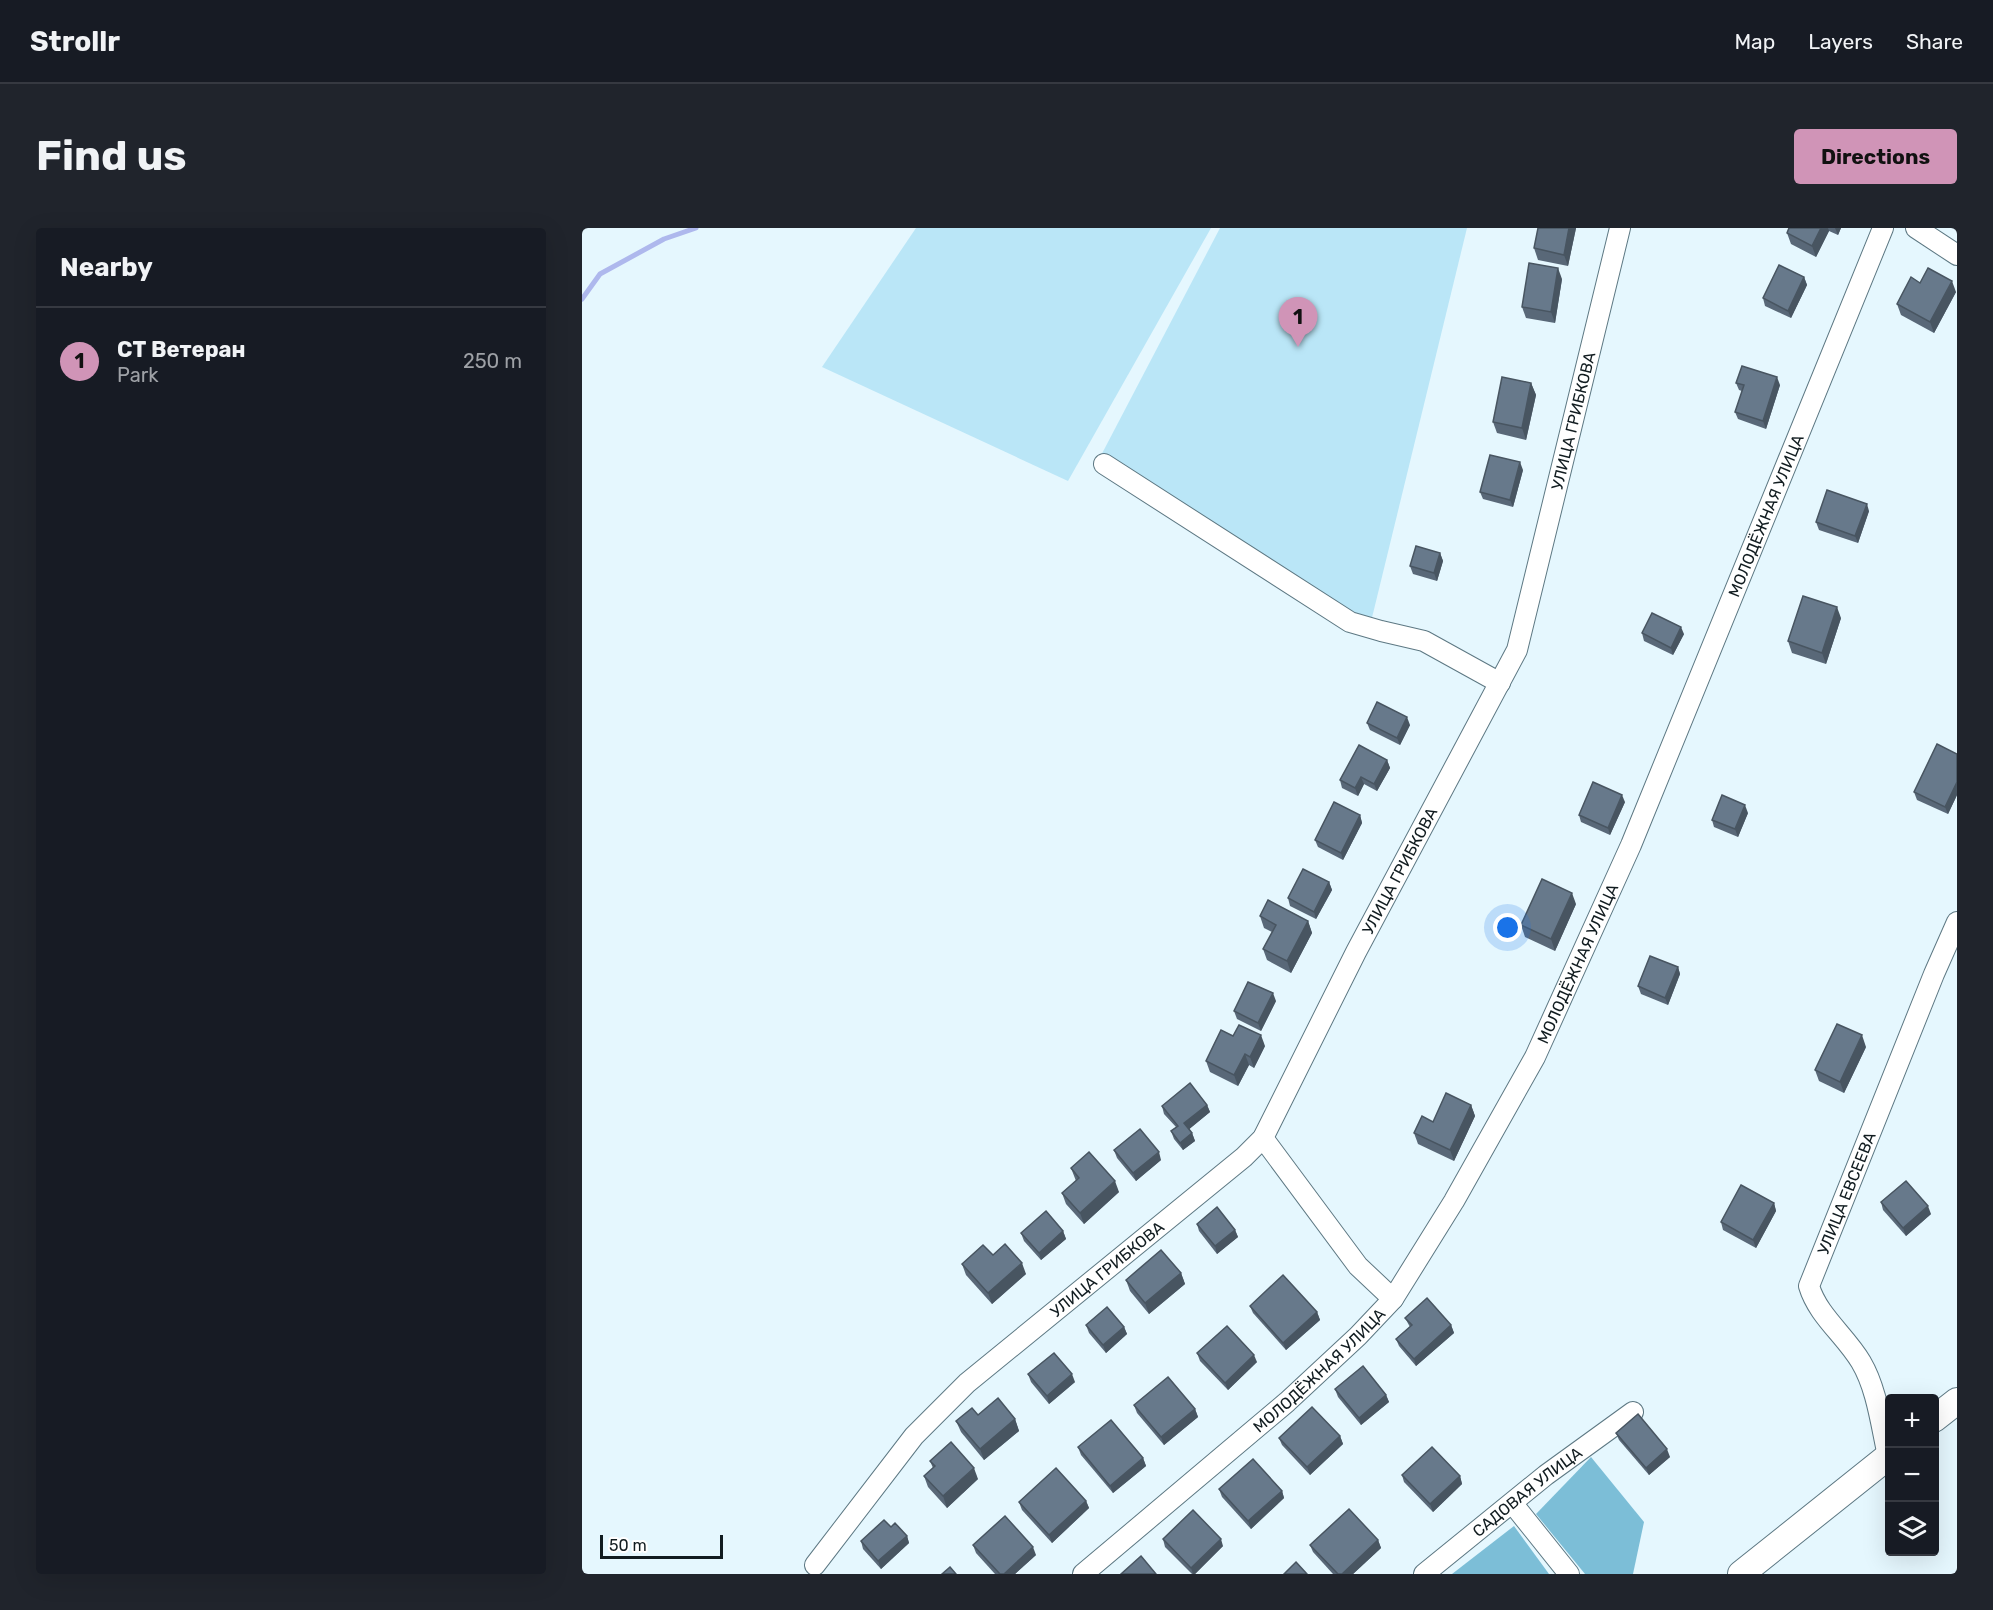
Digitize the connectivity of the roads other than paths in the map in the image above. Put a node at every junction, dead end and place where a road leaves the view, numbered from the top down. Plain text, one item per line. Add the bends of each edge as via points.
1 (1620, 228) edge
2 (1883, 228) edge
3 (1916, 228) edge
4 (1957, 255) edge
5 (1104, 464) dead end
6 (1500, 683) junction
7 (1957, 922) edge
8 (1263, 1138) junction
9 (1393, 1299) junction
10 (1957, 1401) edge
11 (1633, 1412) dead end
12 (1939, 1416) edge
13 (1887, 1448) edge
14 (1885, 1458) edge
15 (1513, 1504) junction
16 (815, 1565) dead end
17 (1083, 1574) edge
18 (1424, 1574) edge
19 (1569, 1574) edge
20 (1740, 1574) edge

1 - 6 street, УЛИЦА ГРИБКОВА via 1517,650
2 - 9 street, МОЛОДЁЖНАЯ УЛИЦА via 1631,845 1535,1057 1454,1201
3 - 4 street
5 - 6 street via 1350,622 1424,641
6 - 8 street, УЛИЦА ГРИБКОВА via 1356,952
7 - 13 street, УЛИЦА ЕВСЕЕВА via 1809,1286 1813,1301 1869,1377
8 - 9 street via 1358,1266
8 - 16 street, УЛИЦА ГРИБКОВА via 967,1383 914,1436
9 - 17 street, МОЛОДЁЖНАЯ УЛИЦА via 1287,1402
10 - 12 main road
11 - 15 street, САДОВАЯ УЛИЦА
14 - 20 main road
15 - 18 street, САДОВАЯ УЛИЦА
15 - 19 street

